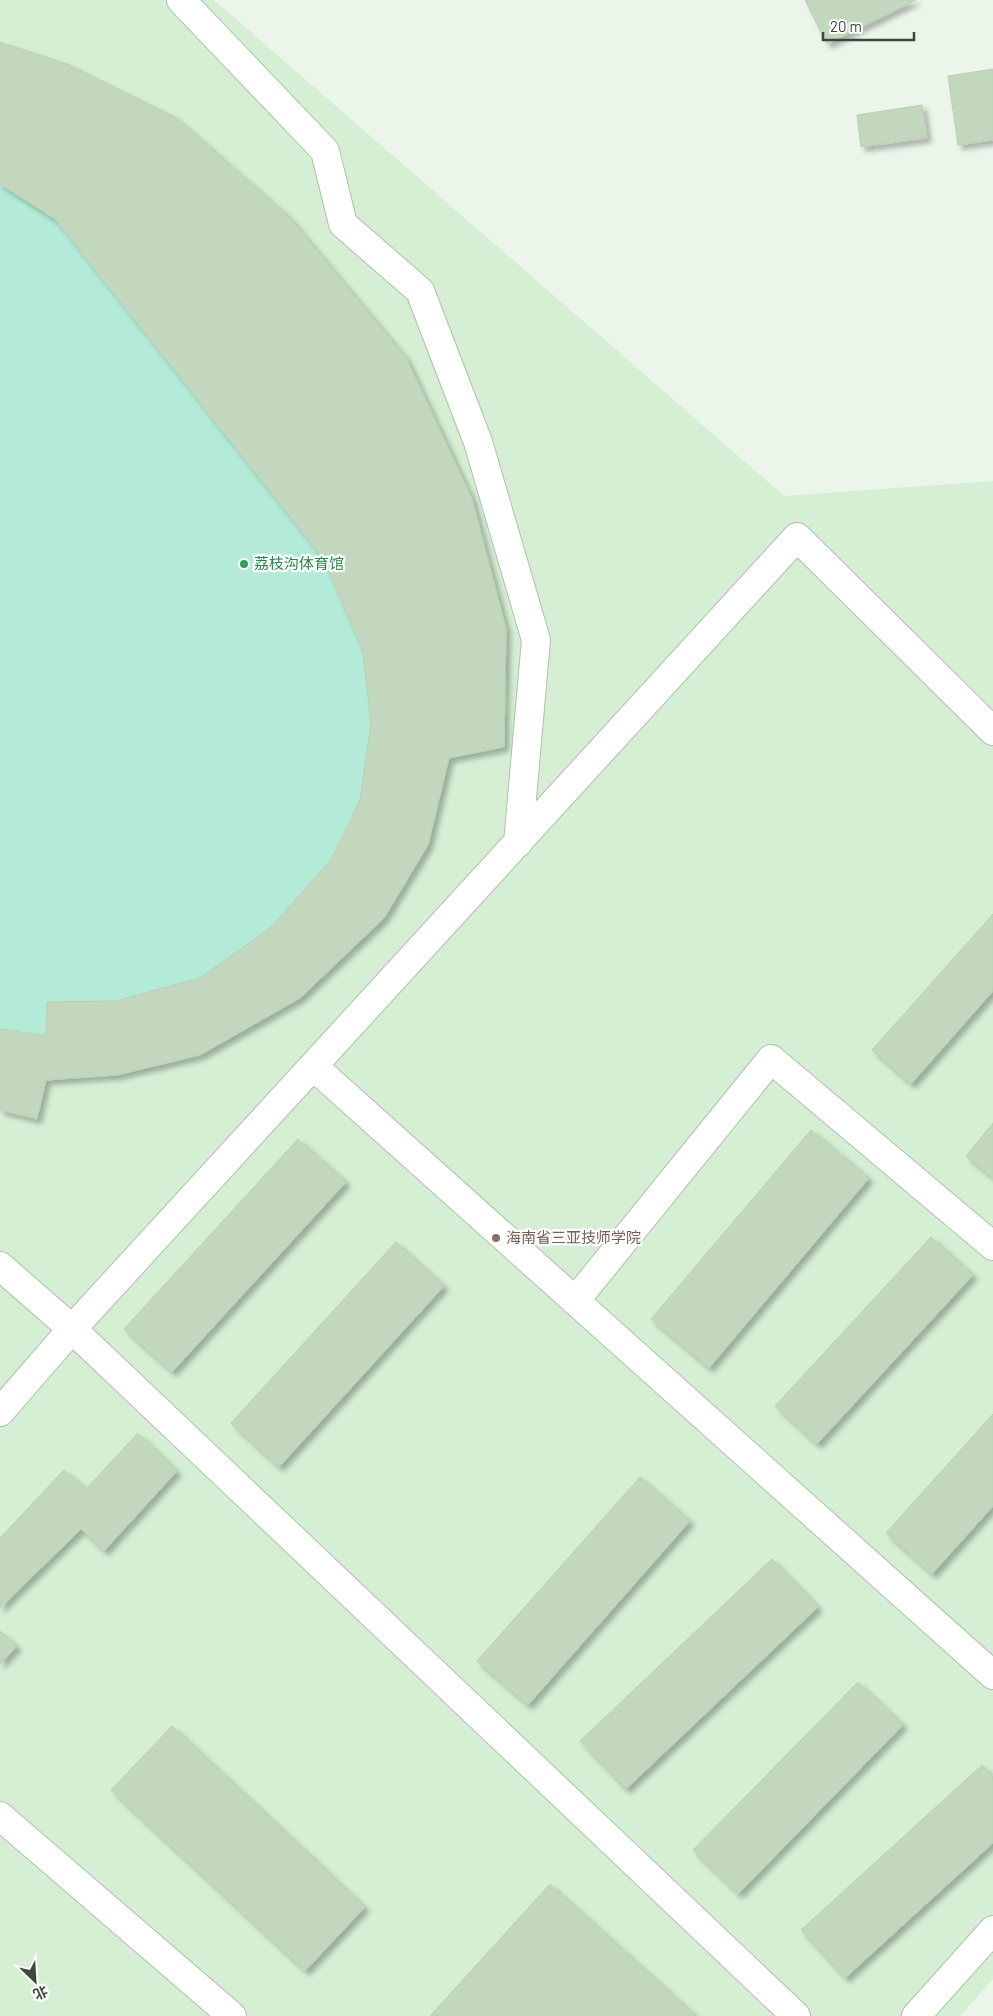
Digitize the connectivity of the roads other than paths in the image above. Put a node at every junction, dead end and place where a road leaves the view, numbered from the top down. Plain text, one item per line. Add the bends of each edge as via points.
1 (181, 0) edge
2 (993, 731) edge
3 (518, 843) junction
4 (313, 1066) junction
5 (993, 1246) edge
6 (0, 1266) edge
7 (575, 1301) junction
8 (72, 1330) junction
9 (0, 1412) edge
10 (993, 1675) edge
11 (0, 1816) edge
12 (993, 1930) edge
13 (232, 2016) edge
14 (796, 2016) edge
15 (916, 2016) edge

1 - 3 street via 326,151 342,224 420,291 478,442 536,640
2 - 3 street via 797,537
3 - 4 street
4 - 7 street
4 - 8 street
5 - 7 street via 771,1059
6 - 8 street
7 - 10 street
8 - 9 street
8 - 14 street
11 - 13 street
12 - 15 street

